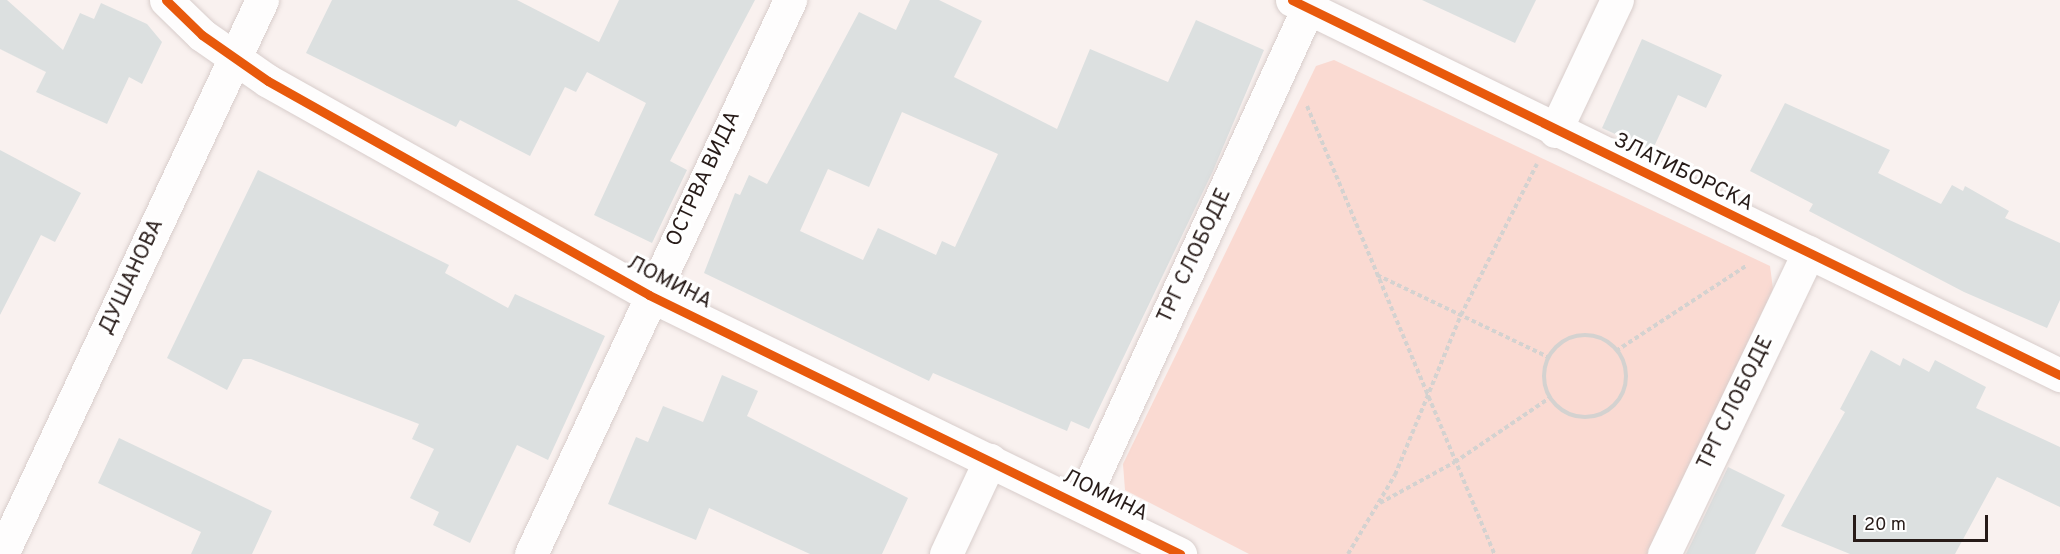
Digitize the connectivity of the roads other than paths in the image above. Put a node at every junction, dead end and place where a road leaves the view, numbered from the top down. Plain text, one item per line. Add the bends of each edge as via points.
1 (166, 0) edge
2 (262, 0) edge
3 (789, 0) edge
4 (1617, 0) edge
5 (1300, 4) edge
6 (235, 56) junction
7 (1555, 131) junction
8 (1796, 247) junction
9 (649, 295) junction
10 (2060, 375) edge
11 (990, 460) junction
12 (1081, 504) junction
13 (2, 554) edge
14 (531, 554) edge
15 (946, 554) edge
16 (1180, 554) edge
17 (1664, 554) edge

1 - 6 street, ЛОМИНА via 202,35
2 - 6 street, ДУШАНОВА
3 - 9 street, ОСТРВА ВИДА
4 - 7 street
5 - 7 street, ЗЛАТИБОРСКА
5 - 12 street, ТРГ СЛОБОДЕ via 1286,56
6 - 9 street, ЛОМИНА via 276,86
6 - 13 street, ДУШАНОВА
7 - 8 street, ЗЛАТИБОРСКА
8 - 10 street, ЗЛАТИБОРСКА
8 - 17 street, ТРГ СЛОБОДЕ
9 - 11 street, ЛОМИНА
9 - 14 street, ОСТРВА ВИДА
11 - 12 street, ЛОМИНА
11 - 15 street
12 - 16 street, ЛОМИНА

